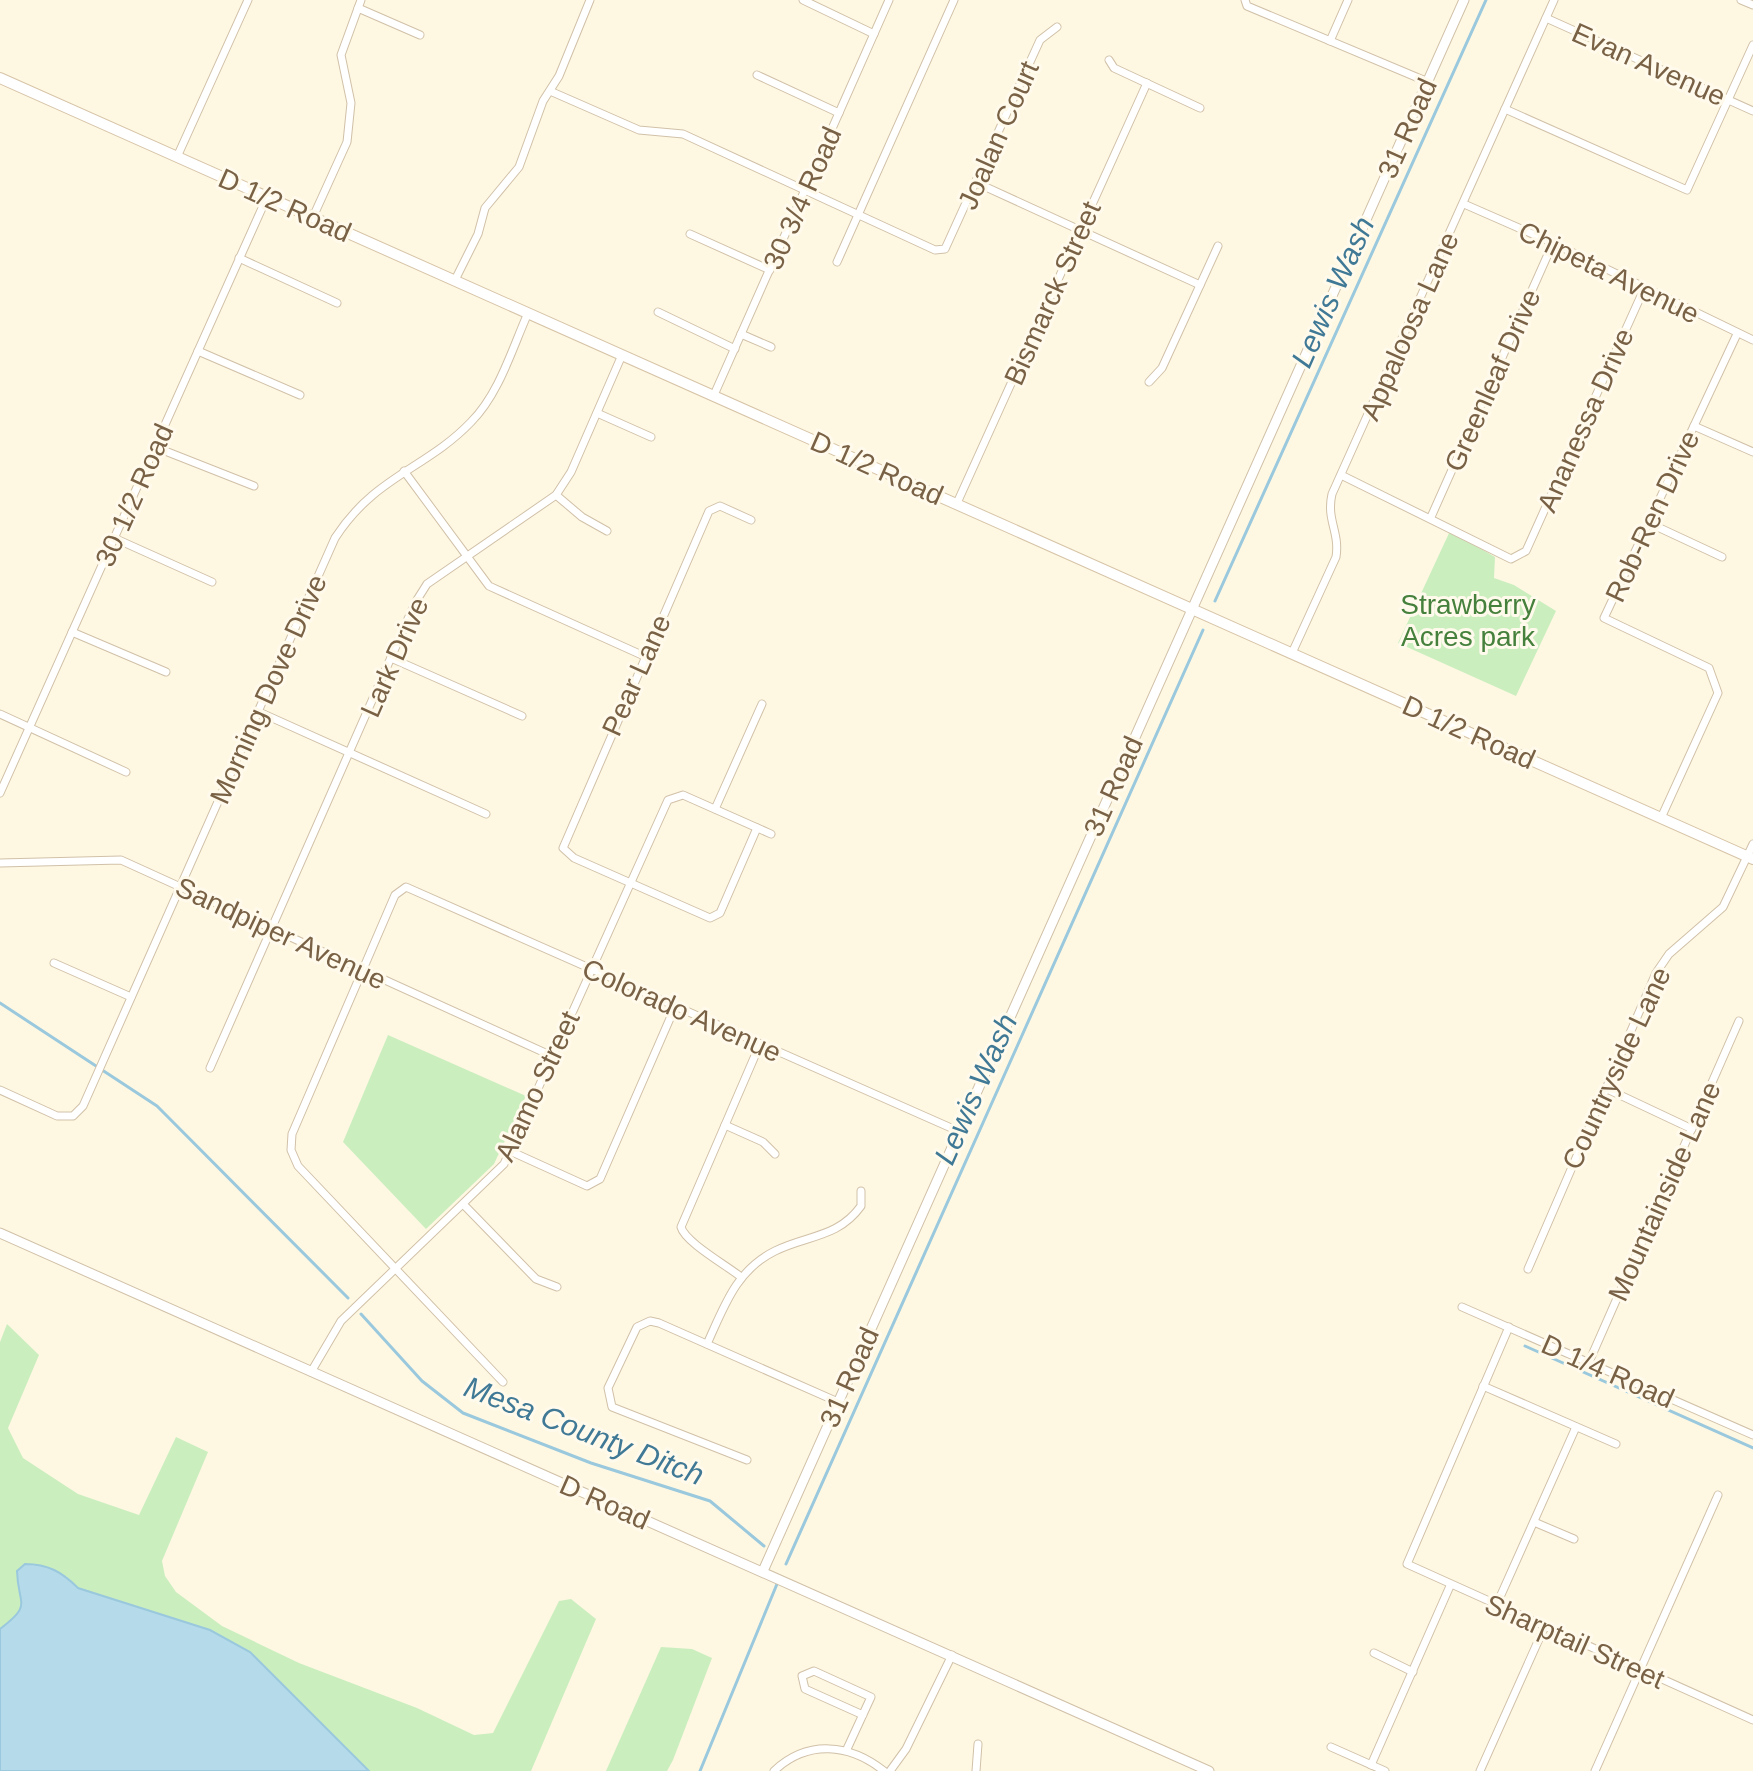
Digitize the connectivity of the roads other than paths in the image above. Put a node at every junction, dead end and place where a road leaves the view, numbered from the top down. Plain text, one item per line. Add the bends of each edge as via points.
1 (248, 0) edge
2 (803, 0) edge
3 (889, 0) edge
4 (954, 0) edge
5 (1245, 0) edge
6 (1348, 0) edge
7 (1464, 0) edge
8 (1554, 0) edge
9 (1741, 0) edge
10 (360, 4) edge
11 (588, 4) edge
12 (1753, 5) edge
13 (1546, 18) junction
14 (1057, 27) dead end
15 (874, 34) junction
16 (420, 35) dead end
17 (1330, 41) junction
18 (1753, 45) edge
19 (1109, 60) dead end
20 (757, 75) dead end
21 (0, 78) edge
22 (1428, 82) junction
23 (1147, 83) junction
24 (550, 91) junction
25 (1729, 100) junction
26 (1200, 108) dead end
27 (1505, 109) junction
28 (1753, 111) edge
29 (839, 113) junction
30 (177, 157) junction
31 (977, 183) junction
32 (805, 191) junction
33 (267, 197) junction
34 (1464, 204) junction
35 (858, 215) junction
36 (313, 217) junction
37 (1080, 230) junction
38 (690, 234) dead end
39 (1553, 243) junction
40 (1218, 246) dead end
41 (239, 258) junction
42 (837, 262) dead end
43 (770, 270) junction
44 (455, 280) junction
45 (1200, 285) junction
46 (1644, 289) junction
47 (337, 303) dead end
48 (658, 312) dead end
49 (528, 313) junction
50 (741, 334) junction
51 (1737, 334) junction
52 (1753, 340) edge
53 (771, 347) dead end
54 (735, 349) junction
55 (198, 351) junction
56 (622, 355) junction
57 (1149, 382) dead end
58 (300, 395) dead end
59 (714, 395) junction
60 (597, 413) junction
61 (1694, 426) junction
62 (651, 437) dead end
63 (155, 447) junction
64 (1753, 452) edge
65 (404, 471) junction
66 (1341, 475) junction
67 (254, 486) dead end
68 (556, 495) junction
69 (957, 503) junction
70 (1431, 517) junction
71 (751, 520) dead end
72 (1649, 523) junction
73 (607, 531) dead end
74 (114, 538) junction
75 (465, 556) junction
76 (1722, 557) dead end
77 (212, 582) dead end
78 (1193, 609) junction
79 (72, 632) junction
80 (1292, 653) junction
81 (644, 656) junction
82 (391, 658) junction
83 (166, 672) dead end
84 (762, 704) dead end
85 (259, 712) junction
86 (0, 714) edge
87 (522, 716) dead end
88 (30, 726) junction
89 (351, 753) junction
90 (126, 772) dead end
91 (0, 793) edge
92 (715, 809) junction
93 (486, 814) dead end
94 (1661, 818) junction
95 (757, 828) junction
96 (771, 834) dead end
97 (1753, 844) edge
98 (1750, 858) edge
99 (0, 863) edge
100 (630, 883) junction
101 (180, 885) junction
102 (273, 927) junction
103 (54, 963) dead end
104 (591, 970) junction
105 (361, 972) junction
106 (131, 997) junction
107 (675, 1007) junction
108 (1739, 1021) dead end
109 (760, 1044) junction
110 (552, 1056) junction
111 (210, 1068) dead end
112 (1605, 1088) junction
113 (0, 1090) edge
114 (725, 1125) junction
115 (1692, 1129) junction
116 (958, 1131) junction
117 (510, 1151) junction
118 (775, 1154) dead end
119 (861, 1191) dead end
120 (464, 1205) junction
121 (0, 1233) edge
122 (396, 1269) junction
123 (1528, 1269) dead end
124 (741, 1277) junction
125 (557, 1287) dead end
126 (1462, 1307) dead end
127 (1509, 1327) junction
128 (707, 1344) junction
129 (1589, 1362) junction
130 (311, 1372) junction
131 (503, 1382) dead end
132 (1483, 1386) junction
133 (838, 1402) junction
134 (1576, 1427) junction
135 (1752, 1432) edge
136 (1616, 1444) dead end
137 (747, 1460) dead end
138 (1718, 1495) dead end
139 (1534, 1522) junction
140 (1574, 1539) dead end
141 (763, 1571) junction
142 (1450, 1586) junction
143 (1496, 1606) junction
144 (1544, 1628) junction
145 (1374, 1653) dead end
146 (952, 1655) junction
147 (1640, 1669) junction
148 (1413, 1672) junction
149 (863, 1715) junction
150 (1753, 1720) edge
151 (978, 1744) dead end
152 (1331, 1747) dead end
153 (847, 1749) junction
154 (1371, 1765) junction
155 (774, 1771) edge
156 (887, 1771) edge
157 (976, 1771) edge
158 (1209, 1771) edge
159 (1385, 1771) edge
160 (1480, 1771) edge
161 (1595, 1771) edge

1 - 30 street
2 - 15 street
3 - 15 street, 30 3/4 Road
4 - 35 street
5 - 17 street via 1247,6
6 - 17 street
7 - 22 street, 31 Road
8 - 13 street, Appaloosa Lane
9 - 12 street
10 - 16 street
10 - 36 street via 341,55 351,103 347,142
11 - 24 street
13 - 25 street, Evan Avenue
13 - 27 street, Appaloosa Lane
14 - 31 street, Joalan Court via 1040,40
15 - 29 street, 30 3/4 Road
17 - 22 street
18 - 25 street
19 - 23 street via 1114,68
20 - 29 street
21 - 30 main road, D 1/2 Road
22 - 78 street, 31 Road
23 - 26 street
23 - 37 street, Bismarck Street
24 - 32 street via 639,130 683,134
24 - 44 street via 519,167 485,208
25 - 27 street via 1687,190
25 - 28 street, Evan Avenue
27 - 34 street, Appaloosa Lane
29 - 32 street, 30 3/4 Road
30 - 33 main road, D 1/2 Road
31 - 35 street, Joalan Court via 945,249 935,250
31 - 37 street
32 - 35 street
32 - 43 street, 30 3/4 Road
33 - 36 main road, D 1/2 Road
33 - 41 street, 30 1/2 Road
34 - 39 street, Chipeta Avenue
34 - 66 street, Appaloosa Lane
35 - 42 street
36 - 44 main road, D 1/2 Road
37 - 45 street
37 - 69 street, Bismarck Street
38 - 43 street
39 - 46 street, Chipeta Avenue
39 - 70 street, Greenleaf Drive
40 - 45 street
41 - 47 street
41 - 55 street, 30 1/2 Road
43 - 50 street, 30 3/4 Road
44 - 49 main road, D 1/2 Road
45 - 57 street via 1162,368
46 - 51 street, Chipeta Avenue
46 - 70 street, Ananessa Drive via 1526,551 1511,559
48 - 54 street
49 - 56 main road, D 1/2 Road
49 - 65 street, Morning Dove Drive via 485,408
50 - 53 street
50 - 54 street, 30 3/4 Road
51 - 52 street, Chipeta Avenue
51 - 61 street, Rob-Ren Drive
54 - 59 street, 30 3/4 Road
55 - 58 street
55 - 63 street, 30 1/2 Road
56 - 59 main road, D 1/2 Road
56 - 60 street, Lark Drive
59 - 69 main road, D 1/2 Road
60 - 62 street
60 - 68 street, Lark Drive
61 - 64 street
61 - 72 street, Rob-Ren Drive
63 - 67 street
63 - 74 street, 30 1/2 Road
65 - 75 street
65 - 85 street, Morning Dove Drive via 353,510 335,538
66 - 70 street
66 - 80 street, Appaloosa Lane via 1328,513 1339,543 1336,557
68 - 73 street
68 - 75 street, Lark Drive
69 - 78 main road, D 1/2 Road
71 - 81 street, Pear Lane via 716,505 709,511
72 - 76 street
72 - 94 street, Rob-Ren Drive via 1604,618 1709,668 1718,693
74 - 77 street
74 - 79 street, 30 1/2 Road
75 - 81 street via 489,586
75 - 82 street, Lark Drive via 427,584
78 - 80 main road, D 1/2 Road
78 - 116 street, 31 Road
79 - 83 street
79 - 88 street, 30 1/2 Road
80 - 94 main road, D 1/2 Road
81 - 100 street, Pear Lane via 563,848
82 - 87 street
82 - 89 street, Lark Drive
84 - 92 street
85 - 89 street
85 - 101 street, Morning Dove Drive
86 - 88 street
88 - 90 street
88 - 91 street, 30 1/2 Road
89 - 93 street
89 - 102 street, Lark Drive
92 - 95 street
92 - 100 street, Alamo Street via 673,796
94 - 98 main road, D 1/2 Road
95 - 96 street
95 - 100 street via 720,913 713,917
97 - 98 street, Countryside Lane
98 - 112 street, Countryside Lane via 1723,907 1662,963
99 - 101 street, Sandpiper Avenue via 121,860
100 - 104 street, Alamo Street
101 - 102 street, Sandpiper Avenue
101 - 106 street, Morning Dove Drive
102 - 105 street, Sandpiper Avenue
102 - 111 street, Lark Drive
103 - 106 street
104 - 105 street, Colorado Avenue via 406,887 395,895
104 - 107 street, Colorado Avenue
104 - 110 street, Alamo Street
105 - 110 street, Sandpiper Avenue
105 - 122 street via 292,1134 291,1150 298,1166
106 - 113 street, Morning Dove Drive via 83,1106 73,1116 57,1116
107 - 109 street, Colorado Avenue
107 - 117 street via 600,1179 587,1186
108 - 115 street, Mountainside Lane
109 - 114 street
109 - 116 street, Colorado Avenue
110 - 117 street, Alamo Street
112 - 115 street
112 - 123 street, Countryside Lane
114 - 118 street via 763,1142
114 - 124 street via 681,1227 689,1242
115 - 129 street, Mountainside Lane
116 - 133 street, 31 Road
117 - 120 street, Alamo Street via 500,1169
119 - 124 street via 861,1206 840,1227 774,1251
120 - 122 street, Alamo Street
120 - 125 street via 536,1279
121 - 130 street, D Road
122 - 130 street, Alamo Street via 332,1331
122 - 131 street
124 - 128 street
126 - 127 street, D 1/4 Road
127 - 129 street, D 1/4 Road
127 - 132 street
128 - 133 street
128 - 137 street via 659,1323 641,1324 608,1388 609,1404 618,1412
129 - 135 street, D 1/4 Road
130 - 141 street, D Road
132 - 134 street
132 - 142 street, Sharptail Street via 1407,1564
133 - 141 street, 31 Road
134 - 136 street
134 - 139 street
138 - 147 street
139 - 140 street
139 - 143 street
141 - 146 street, D Road
142 - 143 street, Sharptail Street
142 - 148 street
143 - 144 street, Sharptail Street
144 - 147 street, Sharptail Street
144 - 160 street
145 - 148 street
146 - 156 street via 918,1727
146 - 158 street, D Road
147 - 150 street, Sharptail Street
147 - 161 street
148 - 154 street
149 - 149 street via 871,1697 814,1671 802,1676 805,1689
149 - 153 street
151 - 157 street
152 - 154 street
153 - 155 street via 809,1750
153 - 156 street
154 - 159 street

